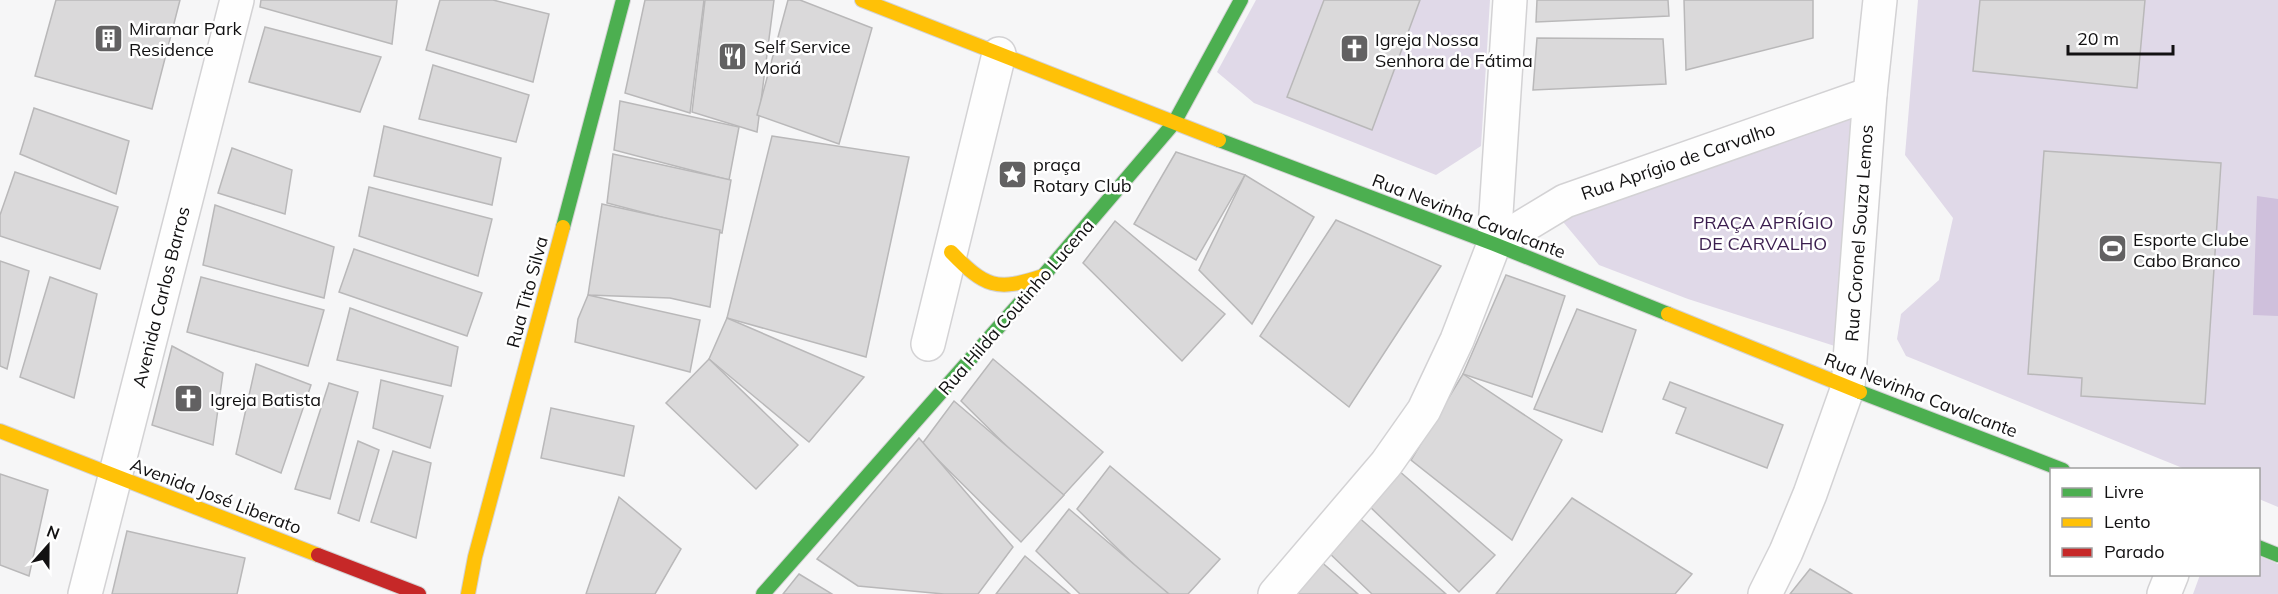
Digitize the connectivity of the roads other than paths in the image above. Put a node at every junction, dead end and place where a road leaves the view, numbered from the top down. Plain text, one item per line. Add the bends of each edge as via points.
1 (237, 0) edge
2 (623, 0) edge
3 (862, 0) edge
4 (1241, 0) edge
5 (1510, 0) edge
6 (1880, 0) edge
7 (999, 54) junction
8 (1870, 94) junction
9 (1174, 123) junction
10 (1494, 244) junction
11 (951, 252) junction
12 (1042, 276) junction
13 (928, 344) dead end
14 (1848, 387) junction
15 (0, 431) edge
16 (2058, 468) edge
17 (115, 476) junction
18 (2260, 547) edge
19 (2278, 555) edge
20 (2171, 576) edge
21 (85, 594) edge
22 (418, 594) edge
23 (468, 594) edge
24 (763, 594) edge
25 (1275, 594) edge
26 (1765, 594) edge
27 (2164, 594) edge

1 - 17 street, Avenida Carlos Barros
2 - 23 street, Rua Tito Silva
3 - 7 street, Rua Nevinha Cavalcante
4 - 9 street, Rua Hilda Coutinho Lucena
5 - 10 street
6 - 8 street, Rua Coronel Souza Lemos
7 - 9 street, Rua Nevinha Cavalcante
7 - 11 street
8 - 10 street, Rua Aprígio de Carvalho via 1565,201
8 - 14 street, Rua Coronel Souza Lemos
9 - 10 street, Rua Nevinha Cavalcante
9 - 12 street, Rua Hilda Coutinho Lucena
10 - 14 street, Rua Nevinha Cavalcante
10 - 25 street via 1425,410 1386,464
11 - 12 street via 983,281 995,286 1018,285
11 - 13 street
12 - 24 street, Rua Hilda Coutinho Lucena
14 - 16 street, Rua Nevinha Cavalcante
14 - 26 street, Rua Coronel Souza Lemos via 1810,494
15 - 17 street, Avenida José Liberato
17 - 21 street, Avenida Carlos Barros
17 - 22 street, Avenida José Liberato
18 - 19 street
20 - 27 street

